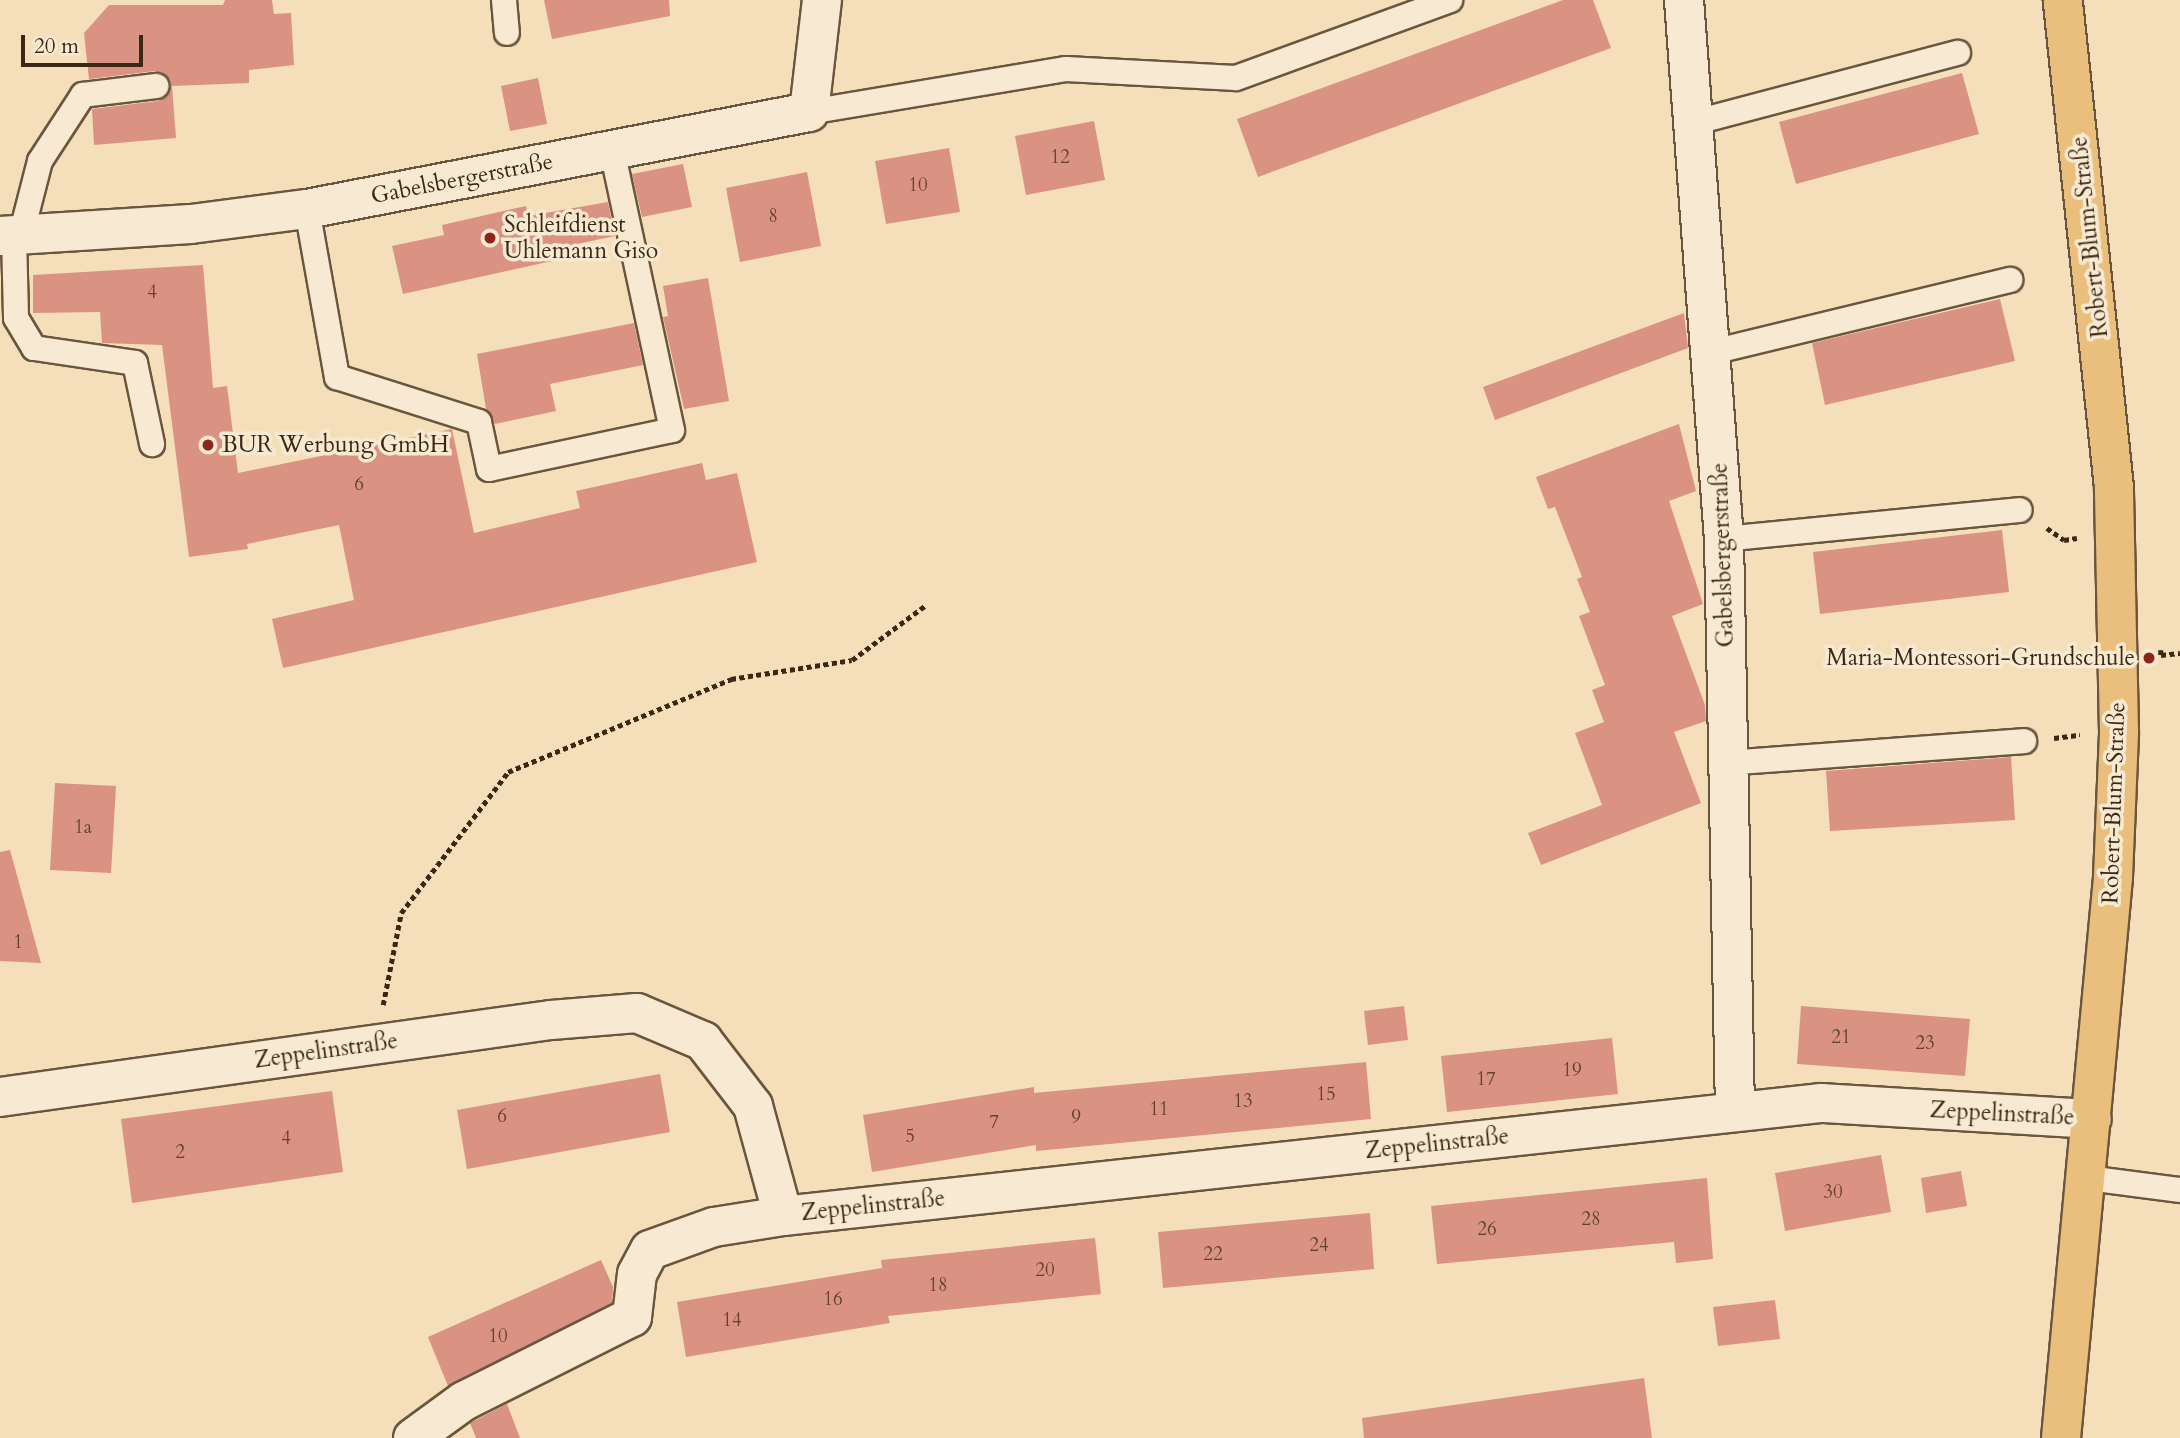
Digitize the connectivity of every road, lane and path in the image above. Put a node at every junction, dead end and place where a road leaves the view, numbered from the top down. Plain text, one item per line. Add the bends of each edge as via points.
1 (504, 0) edge
2 (822, 0) edge
3 (1450, 0) edge
4 (1684, 0) edge
5 (2063, 0) edge
6 (508, 33) dead end
7 (1958, 53) dead end
8 (156, 86) dead end
9 (809, 112) junction
10 (1696, 122) junction
11 (612, 150) junction
12 (307, 209) junction
13 (12, 236) edge
14 (2010, 279) dead end
15 (1712, 352) junction
16 (152, 444) dead end
17 (2020, 510) dead end
18 (1724, 539) junction
19 (926, 605) dead end
20 (2119, 731) junction
21 (2024, 741) joint
22 (1726, 763) junction
23 (376, 1043) junction
24 (0, 1097) edge
25 (1735, 1112) junction
26 (2092, 1119) junction
27 (2087, 1178) junction
28 (2180, 1186) edge
29 (783, 1216) junction
30 (412, 1438) edge
31 (2061, 1438) edge

1 - 6 lane
2 - 9 street
3 - 9 lane via 1236,78 1066,69
4 - 10 street, Gabelsbergerstraße
5 - 20 main road, Robert-Blum-Straße via 2114,488
7 - 10 lane
8 - 13 lane via 83,94 40,160
9 - 11 street, Gabelsbergerstraße
10 - 15 street, Gabelsbergerstraße
11 - 12 street, Gabelsbergerstraße
11 - 12 lane via 673,430 489,469 479,422 337,377
12 - 13 street, Gabelsbergerstraße via 191,224
13 - 16 lane via 16,318 34,348 135,363
14 - 15 lane
15 - 18 street, Gabelsbergerstraße
17 - 18 lane
18 - 22 street, Gabelsbergerstraße
19 - 23 path via 852,660 731,679 508,772 401,913
20 - 21 path
20 - 26 main road, Robert-Blum-Straße
21 - 22 lane
22 - 25 street, Gabelsbergerstraße
23 - 24 street, Zeppelinstraße
23 - 29 street, Zeppelinstraße via 637,1013 703,1041 753,1106
25 - 26 street, Zeppelinstraße via 1822,1103
25 - 29 street, Zeppelinstraße
26 - 27 main road, Robert-Blum-Straße
27 - 28 lane
27 - 31 main road, Robert-Blum-Straße
29 - 30 street, Zeppelinstraße via 714,1227 650,1250 636,1274 632,1317 464,1401

